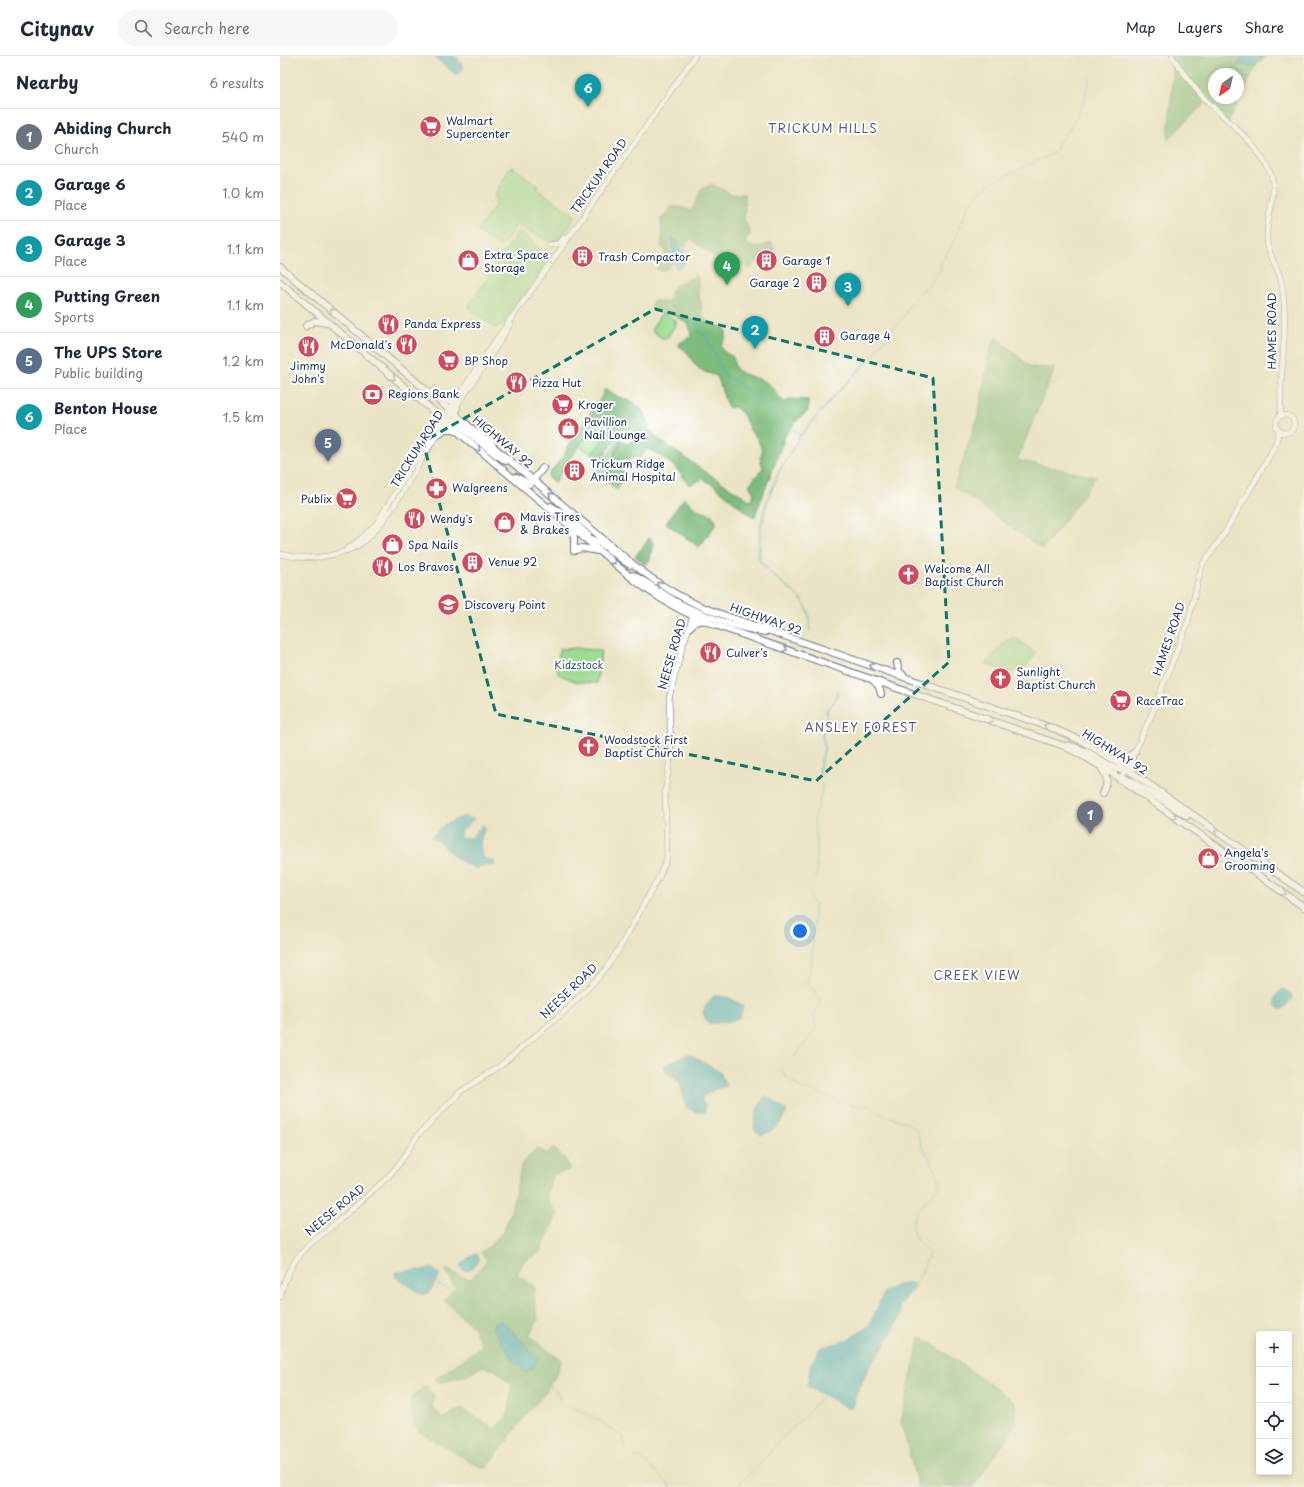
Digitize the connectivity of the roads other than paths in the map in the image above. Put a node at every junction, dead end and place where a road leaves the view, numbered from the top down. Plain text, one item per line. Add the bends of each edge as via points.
1 (695, 56) edge
2 (1172, 56) edge
3 (580, 221) junction
4 (549, 245) dead end
5 (280, 267) edge
6 (280, 282) edge
7 (307, 305) junction
8 (519, 308) junction
9 (328, 323) junction
10 (458, 397) junction
11 (436, 399) junction
12 (457, 405) junction
13 (1282, 407) junction
14 (451, 411) junction
15 (1287, 415) junction
16 (1280, 416) junction
17 (458, 417) junction
18 (446, 420) junction
19 (454, 429) junction
20 (1278, 429) junction
21 (1285, 432) junction
22 (477, 433) junction
23 (437, 435) junction
24 (1275, 444) junction
25 (494, 447) junction
26 (518, 468) junction
27 (502, 469) junction
28 (525, 473) junction
29 (534, 481) junction
30 (539, 500) junction
31 (568, 525) junction
32 (586, 536) junction
33 (346, 550) junction
34 (601, 552) junction
35 (280, 554) edge
36 (641, 570) junction
37 (624, 572) junction
38 (682, 610) junction
39 (695, 610) junction
40 (703, 620) junction
41 (689, 627) junction
42 (897, 662) dead end
43 (870, 678) junction
44 (905, 678) junction
45 (881, 694) dead end
46 (1060, 744) junction
47 (1135, 752) junction
48 (1111, 758) junction
49 (1132, 758) junction
50 (1098, 764) junction
51 (1126, 769) junction
52 (1134, 774) junction
53 (1120, 779) junction
54 (1103, 793) dead end
55 (1200, 820) junction
56 (1304, 892) edge
57 (1304, 907) edge
58 (280, 1297) edge

1 - 3 street, TRICKUM ROAD
2 - 13 street, HAMES ROAD via 1180,70 1207,102 1244,135 1273,178 1267,239 1282,288
3 - 4 street via 576,222 561,242
3 - 8 street, TRICKUM ROAD
11 -> 5 main road, HIGHWAY 92
6 - 7 main road, HIGHWAY 92
7 - 9 main road, HIGHWAY 92
7 - 9 main road via 310,316 306,326 314,321
8 - 10 street, TRICKUM ROAD
8 - 12 street, TRICKUM ROAD via 494,352
9 -> 18 main road, HIGHWAY 92
10 - 11 main road via 449,401
10 - 14 street, TRICKUM ROAD
11 - 14 main road, HIGHWAY 92
12 - 14 street, TRICKUM ROAD
12 - 17 main road
13 - 15 street, HAMES ROAD
13 - 16 street, HAMES ROAD
14 - 17 main road, HIGHWAY 92
14 - 18 street, TRICKUM ROAD
15 - 16 street
15 - 21 street via 1293,419 1294,425 1292,430
16 - 20 street via 1277,421
17 - 22 main road, HIGHWAY 92
18 - 19 main road, HIGHWAY 92
18 - 23 street, TRICKUM ROAD
18 - 26 main road via 458,423 495,454
18 - 33 street, TRICKUM ROAD via 376,524
19 - 23 main road via 445,429
19 -> 27 main road, HIGHWAY 92
20 - 21 street
20 - 24 street, HAMES ROAD
21 - 24 street, HAMES ROAD
22 - 25 main road, HIGHWAY 92
22 - 25 main road via 491,431 490,437
23 - 33 street, TRICKUM ROAD via 379,526 361,544
24 - 47 street, HAMES ROAD via 1232,521 1203,564 1188,622
25 - 26 main road, HIGHWAY 92
26 - 28 main road, HIGHWAY 92
27 - 29 main road via 528,484
27 - 30 main road, HIGHWAY 92
28 - 29 main road, HIGHWAY 92
28 - 29 main road via 534,474 543,468
36 -> 29 main road, HIGHWAY 92
30 - 31 main road, HIGHWAY 92
30 - 32 main road via 562,513
31 - 32 main road, HIGHWAY 92
31 - 34 main road via 574,537 574,550 587,548
32 - 34 main road, HIGHWAY 92
32 - 36 main road via 595,539 622,560
33 - 35 street, TRICKUM ROAD via 339,554 306,559
34 -> 37 main road, HIGHWAY 92
39 -> 36 main road, HIGHWAY 92
37 - 38 main road, HIGHWAY 92 via 652,593
37 - 39 main road
38 - 39 main road, HIGHWAY 92
38 - 41 main road via 688,619
39 - 40 main road, HIGHWAY 92
39 - 41 street, NEESE ROAD
44 -> 39 main road, HIGHWAY 92 via 775,633 748,629
40 - 41 main road
40 -> 43 main road, HIGHWAY 92
41 - 58 street, NEESE ROAD via 669,704 671,736 665,792 667,858 612,960 564,1012 500,1066 460,1092 422,1131 389,1176 310,1244 289,1271
42 - 44 main road via 899,671
43 - 45 main road via 878,684
43 -> 46 main road, HIGHWAY 92
48 -> 44 main road, HIGHWAY 92 via 1063,733
46 - 50 main road, HIGHWAY 92
46 - 51 main road via 1082,749 1116,769
47 - 48 main road via 1125,759
47 - 49 street, HAMES ROAD
48 - 51 main road, HIGHWAY 92
49 - 51 street, HAMES ROAD
49 - 52 main road via 1131,768
50 - 53 main road, HIGHWAY 92
50 - 54 main road via 1107,780
51 - 52 main road, HIGHWAY 92
51 - 53 street, HAMES ROAD
52 - 55 main road, HIGHWAY 92
53 - 55 main road via 1132,781 1179,812
53 -> 57 main road, HIGHWAY 92
56 -> 55 main road, HIGHWAY 92

